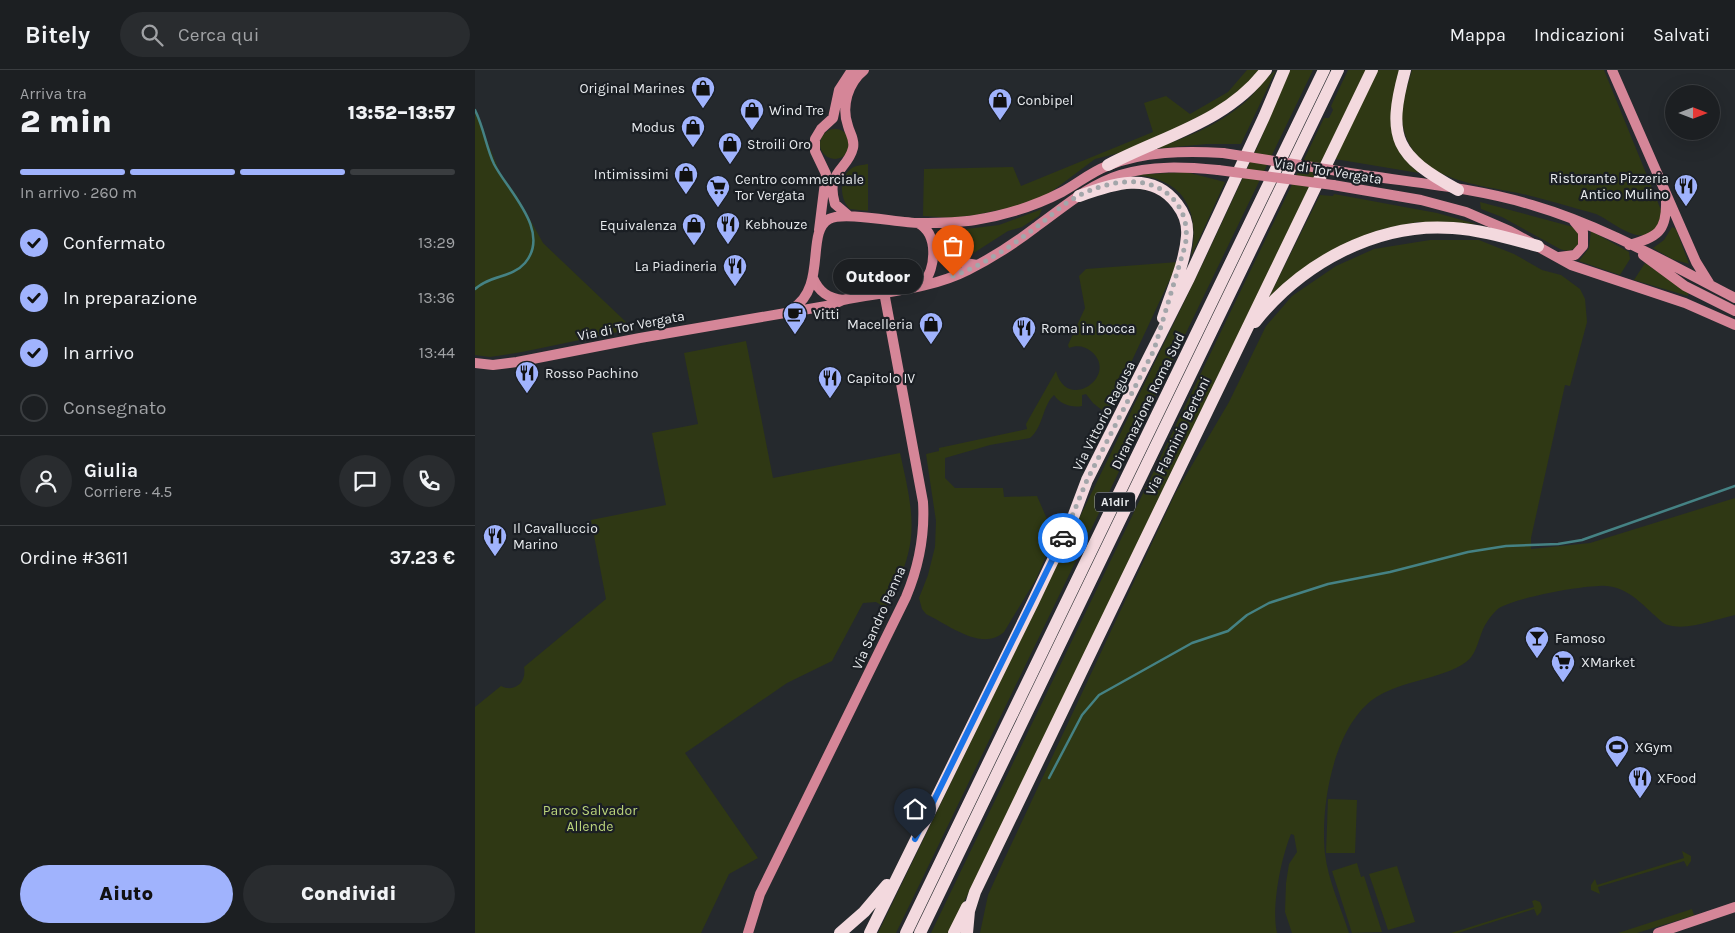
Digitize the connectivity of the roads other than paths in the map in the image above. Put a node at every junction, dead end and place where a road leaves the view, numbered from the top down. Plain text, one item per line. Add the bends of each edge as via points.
1 (852, 70) edge
2 (864, 70) edge
3 (1266, 70) edge
4 (1284, 70) edge
5 (1324, 70) edge
6 (1338, 70) edge
7 (1372, 70) edge
8 (1405, 70) edge
9 (1612, 70) edge
10 (1108, 165) junction
11 (1458, 190) junction
12 (1665, 195) junction
13 (1079, 196) junction
14 (1563, 216) junction
15 (850, 217) junction
16 (958, 222) junction
17 (918, 223) junction
18 (819, 233) junction
19 (1633, 247) junction
20 (1543, 250) junction
21 (977, 265) junction
22 (813, 278) junction
23 (923, 284) junction
24 (1710, 284) junction
25 (884, 292) junction
26 (1735, 298) edge
27 (843, 300) junction
28 (791, 310) junction
29 (1735, 311) edge
30 (1735, 325) edge
31 (1154, 350) junction
32 (1235, 351) junction
33 (475, 363) edge
34 (907, 854) junction
35 (986, 869) junction
36 (1735, 907) edge
37 (748, 933) edge
38 (840, 933) edge
39 (870, 933) edge
40 (906, 933) edge
41 (920, 933) edge
42 (954, 933) edge
43 (967, 933) edge
44 (1658, 933) edge

1 - 18 main road via 838,94 833,118 815,139 815,151 826,174
2 - 15 main road via 855,80 845,106 853,150 837,171 833,186 835,204
3 - 10 highway via 1245,94 1217,115
4 - 31 highway, Via Vittorio Ragusa
5 - 40 highway, Diramazione Roma Sud / A1dir
6 - 41 highway, Diramazione Roma Sud / A1dir
7 - 32 highway, Via Flaminio Bertoni
8 - 11 highway via 1397,113 1397,130 1402,144 1419,167
9 - 12 main road
10 - 11 main road, Via di Tor Vergata, bridge via 1171,153 1223,153
10 - 16 main road, Via di Tor Vergata via 1033,205 996,216
11 - 14 main road, Via di Tor Vergata via 1532,204
12 - 19 main road via 1661,230
12 - 24 main road via 1695,262
13 - 20 main road, Via di Tor Vergata, bridge via 1101,182 1130,172 1185,167 1218,170 1421,200 1459,210 1510,231
13 - 21 main road, Via di Tor Vergata
13 - 31 highway via 1113,183 1139,182 1162,190 1179,207 1187,226 1185,246
14 - 19 main road, Via di Tor Vergata
14 - 20 main road via 1582,229 1583,246 1579,253 1569,257
15 - 17 main road, Via di Tor Vergata
15 - 18 main road, Via di Tor Vergata via 829,219
16 - 17 main road, Via di Tor Vergata
16 - 21 main road via 943,237 945,253 953,261
17 - 23 main road via 927,230 932,242 931,271
18 - 22 main road
19 - 24 main road, Via di Tor Vergata
19 - 29 main road, Via di Tor Vergata via 1685,286
20 - 30 main road, Via di Tor Vergata via 1581,269 1663,295
20 - 32 highway via 1453,228 1412,228 1376,236 1324,262 1291,286 1263,312
21 - 23 main road, Via di Tor Vergata via 957,275
22 - 27 main road via 822,292
22 - 28 main road via 806,298
23 - 25 main road, Via di Tor Vergata
24 - 26 main road, Via di Tor Vergata
25 - 27 main road, Via di Tor Vergata
25 - 37 main road, Via Sandro Penna via 923,502 920,554 906,597 760,894
27 - 28 main road, Via di Tor Vergata via 832,305
28 - 33 main road, Via di Tor Vergata via 517,362
31 - 34 highway, Via Vittorio Ragusa via 1087,480 1033,602
32 - 35 highway, Via Flaminio Bertoni
34 - 38 highway via 873,902
34 - 39 highway
35 - 42 highway
35 - 43 highway via 975,892
36 - 44 main road

